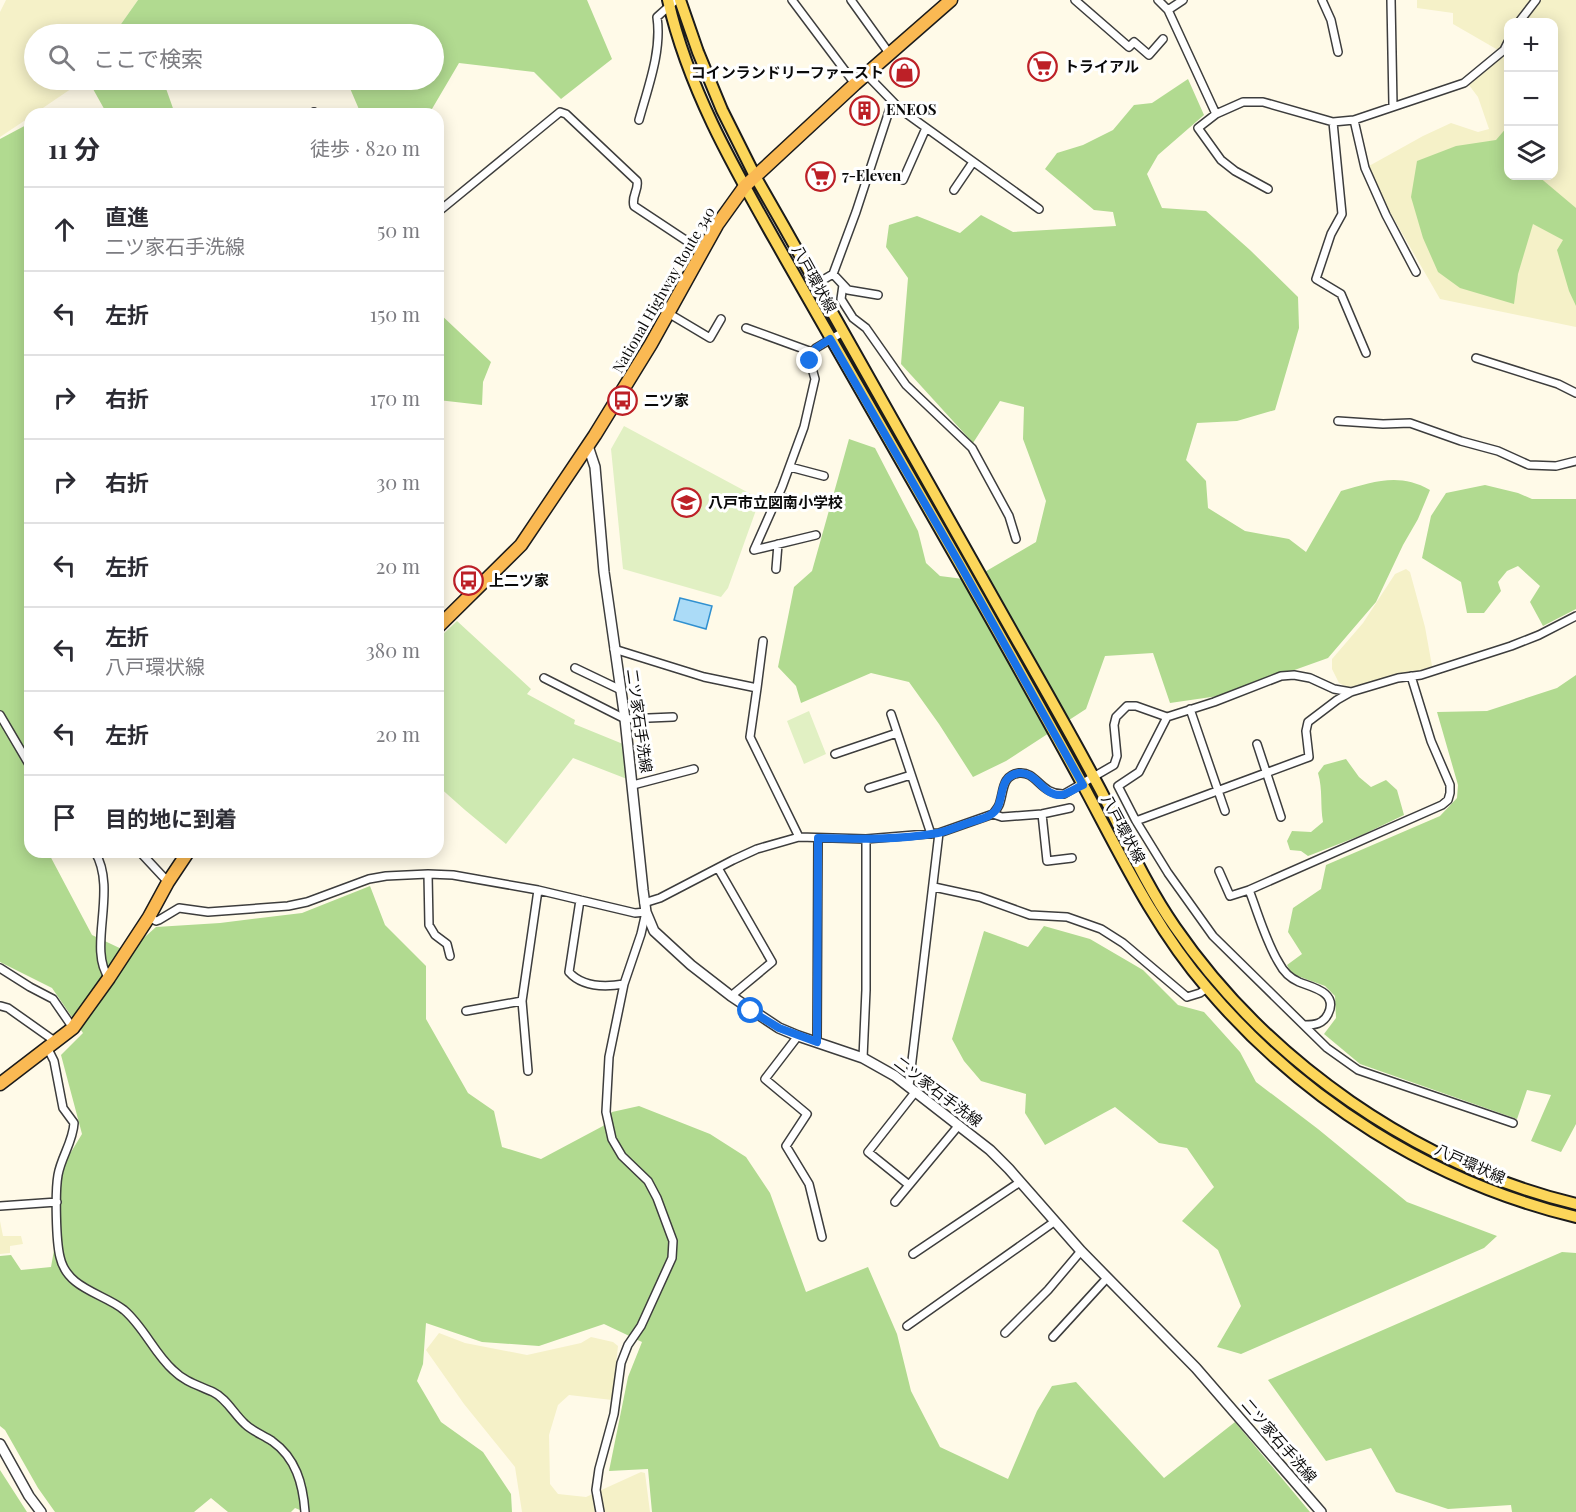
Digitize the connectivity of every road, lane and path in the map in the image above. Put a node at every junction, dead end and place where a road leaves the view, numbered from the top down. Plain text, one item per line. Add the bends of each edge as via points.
1 (680, 0) edge
2 (792, 0) edge
3 (851, 0) edge
4 (951, 0) edge
5 (1075, 0) edge
6 (1158, 0) edge
7 (1183, 0) edge
8 (1322, 0) edge
9 (1391, 0) edge
10 (1536, 0) edge
11 (671, 2) edge
12 (1168, 10) junction
13 (1522, 18) edge
14 (1162, 39) dead end
15 (1504, 50) edge
16 (1338, 52) dead end
17 (890, 53) junction
18 (866, 74) junction
19 (855, 84) junction
20 (892, 102) junction
21 (1393, 105) junction
22 (1216, 114) junction
23 (639, 120) dead end
24 (1354, 120) junction
25 (1333, 122) junction
26 (926, 128) junction
27 (973, 162) junction
28 (755, 176) junction
29 (903, 180) dead end
30 (745, 186) junction
31 (1268, 189) dead end
32 (954, 190) dead end
33 (444, 207) edge
34 (1039, 209) dead end
35 (702, 251) junction
36 (1416, 272) dead end
37 (833, 274) junction
38 (816, 284) junction
39 (843, 285) junction
40 (878, 295) dead end
41 (668, 313) junction
42 (721, 319) dead end
43 (746, 328) dead end
44 (843, 332) junction
45 (830, 339) junction
46 (812, 352) junction
47 (1366, 353) dead end
48 (1476, 357) dead end
49 (1576, 393) edge
50 (1338, 422) dead end
51 (588, 446) junction
52 (1576, 461) edge
53 (790, 467) junction
54 (824, 476) dead end
55 (779, 496) junction
56 (809, 503) dead end
57 (816, 535) dead end
58 (1016, 539) dead end
59 (778, 544) junction
60 (776, 569) dead end
61 (1576, 616) edge
62 (444, 621) edge
63 (764, 641) dead end
64 (614, 649) junction
65 (575, 668) dead end
66 (1411, 676) junction
67 (544, 678) dead end
68 (757, 688) junction
69 (621, 690) junction
70 (1351, 692) junction
71 (1190, 710) junction
72 (891, 714) dead end
73 (0, 715) edge
74 (673, 717) dead end
75 (1167, 717) junction
76 (625, 719) junction
77 (897, 733) junction
78 (1257, 744) dead end
79 (834, 754) dead end
80 (24, 756) edge
81 (694, 769) dead end
82 (1266, 772) junction
83 (911, 775) junction
84 (1094, 778) junction
85 (633, 785) junction
86 (1083, 785) junction
87 (869, 788) dead end
88 (1218, 790) junction
89 (1070, 808) dead end
90 (1225, 812) dead end
91 (993, 814) junction
92 (1042, 814) junction
93 (1281, 817) dead end
94 (1136, 821) junction
95 (935, 833) junction
96 (799, 837) junction
97 (818, 838) junction
98 (866, 839) junction
99 (98, 858) edge
100 (146, 858) edge
101 (184, 858) edge
102 (1072, 858) dead end
103 (718, 868) junction
104 (1219, 871) dead end
105 (428, 874) junction
106 (168, 882) junction
107 (933, 887) junction
108 (538, 890) junction
109 (1249, 890) junction
110 (580, 900) junction
111 (645, 908) junction
112 (149, 918) junction
113 (450, 956) dead end
114 (0, 968) edge
115 (109, 978) junction
116 (624, 984) junction
117 (1207, 988) junction
118 (731, 996) junction
119 (522, 1001) junction
120 (1, 1006) edge
121 (466, 1011) dead end
122 (1305, 1025) junction
123 (74, 1028) junction
124 (798, 1036) junction
125 (817, 1042) junction
126 (53, 1046) junction
127 (863, 1058) junction
128 (528, 1071) dead end
129 (0, 1084) edge
130 (913, 1088) junction
131 (1514, 1123) dead end
132 (959, 1125) junction
133 (1020, 1182) junction
134 (909, 1185) junction
135 (57, 1202) junction
136 (895, 1202) dead end
137 (1576, 1204) edge
138 (0, 1206) edge
139 (1576, 1217) edge
140 (1054, 1222) junction
141 (822, 1237) dead end
142 (1081, 1251) junction
143 (913, 1254) dead end
144 (1107, 1278) junction
145 (907, 1326) dead end
146 (1005, 1333) dead end
147 (1053, 1337) dead end
148 (0, 1444) edge
149 (41, 1512) edge
150 (305, 1512) edge
151 (600, 1512) edge
152 (1321, 1512) edge

1 - 28 main road, 八戸環状線 via 722,110
2 - 19 street
3 - 17 street
4 - 17 highway, National Highway Route 340
5 - 14 street via 1129,47 1134,42 1149,55
6 - 12 street
7 - 12 street
8 - 16 street
9 - 21 street
10 - 13 street
11 - 23 street via 657,17 658,46
11 - 30 main road, 八戸環状線 via 688,67 709,120
12 - 22 street
15 - 21 street via 1464,83
17 - 18 highway, National Highway Route 340
18 - 19 highway, National Highway Route 340
18 - 20 street
19 - 28 highway, National Highway Route 340
20 - 26 street
20 - 37 street
21 - 24 street
22 - 25 street via 1243,102 1263,102
22 - 31 street via 1198,128 1221,160
24 - 25 street
24 - 36 street via 1365,168
25 - 47 street via 1342,214 1316,279 1341,294
26 - 27 street
26 - 29 street
27 - 32 street
27 - 34 street
28 - 30 highway, National Highway Route 340
28 - 38 main road, 八戸環状線
30 - 35 highway, National Highway Route 340
30 - 45 main road, 八戸環状線
33 - 35 street via 560,112 637,181 634,206
35 - 41 highway, National Highway Route 340
37 - 38 street
37 - 39 street
38 - 44 main road, 八戸環状線
39 - 40 street via 851,291
39 - 58 street via 842,298 853,318 866,328 906,385 972,448 1009,516
41 - 42 street via 710,338
41 - 51 highway, National Highway Route 340
43 - 46 street
44 - 45 street
44 - 84 main road, 八戸環状線
45 - 46 street
45 - 86 main road, 八戸環状線
46 - 53 street via 814,380 804,428
48 - 49 street
50 - 52 street via 1410,423 1529,465 1556,466
51 - 62 highway, National Highway Route 340 via 521,545
51 - 64 street, 二ツ家石手洗線 via 595,466
53 - 54 street
53 - 55 street
55 - 56 street
55 - 59 street via 754,550
57 - 59 street
59 - 60 street
61 - 66 street via 1511,646
63 - 68 street
64 - 68 street
64 - 69 street, 二ツ家石手洗線
65 - 69 street
66 - 70 street
66 - 109 street via 1449,785 1448,800
67 - 76 street
68 - 96 street via 750,737
69 - 76 street, 二ツ家石手洗線
70 - 71 street via 1310,678 1281,676
70 - 82 street via 1308,722 1309,757
71 - 75 street
71 - 88 street
72 - 77 street
73 - 80 street
74 - 76 street
75 - 84 street via 1136,705 1121,711 1114,725 1114,765
75 - 94 street via 1139,772 1118,786
76 - 85 street, 二ツ家石手洗線
77 - 79 street
77 - 83 street
78 - 82 street
81 - 85 street
82 - 88 street
82 - 93 street
83 - 87 street
83 - 95 street
84 - 86 street
84 - 137 main road, 八戸環状線 via 1174,926 1256,1023 1371,1116 1427,1148 1484,1175
85 - 111 street, 二ツ家石手洗線
86 - 91 street via 1055,795 1032,776 1021,773 1009,777 1003,785
86 - 117 main road, 八戸環状線 via 1164,932
88 - 90 street
88 - 94 street
89 - 92 street
91 - 92 street
91 - 95 street
92 - 102 street via 1047,861
94 - 122 street via 1213,936
95 - 98 street
95 - 107 street
96 - 97 street
96 - 103 street via 757,849
97 - 98 street
97 - 125 street
98 - 127 street
99 - 115 street via 105,883 101,956 103,971
100 - 106 street
101 - 106 highway
103 - 111 street
103 - 118 street via 772,962
104 - 109 street via 1230,896
105 - 108 street
105 - 112 street via 369,879 288,906 208,912 179,908 159,920
105 - 113 street via 429,925 447,944
106 - 112 highway
107 - 117 street via 980,897 1030,915 1067,917 1101,929 1187,996
107 - 130 street via 920,980
108 - 110 street
108 - 119 street
109 - 122 street via 1277,961 1298,981 1323,991 1329,1001 1324,1020
110 - 111 street via 635,913
110 - 116 street via 569,972 580,982 608,987
111 - 116 street via 641,934
111 - 118 street, 二ツ家石手洗線 via 654,931
112 - 115 highway
114 - 123 street via 53,999
115 - 123 highway
116 - 151 street via 609,1057 606,1112 612,1138 622,1156 648,1181 673,1241 668,1268 621,1363 596,1490
117 - 139 main road, 八戸環状線 via 1296,1077 1389,1142 1512,1199
118 - 124 street, 二ツ家石手洗線
119 - 121 street
119 - 128 street
120 - 126 street
122 - 131 street via 1327,1048 1358,1070
123 - 126 highway
124 - 125 street, 二ツ家石手洗線
124 - 141 street via 765,1079 807,1114 786,1146 809,1184
125 - 127 street, 二ツ家石手洗線
126 - 129 highway
126 - 135 street via 63,1108 74,1123 58,1176
127 - 130 street, 二ツ家石手洗線
130 - 132 street, 二ツ家石手洗線
130 - 134 street via 868,1152
132 - 133 street, 二ツ家石手洗線
132 - 134 street
133 - 140 street, 二ツ家石手洗線
133 - 143 street
134 - 136 street
135 - 138 street
135 - 150 street via 64,1269 87,1291 127,1312 161,1358 181,1377 214,1392 248,1427 289,1457 300,1478
140 - 142 street, 二ツ家石手洗線
140 - 145 street
142 - 144 street, 二ツ家石手洗線
142 - 146 street
144 - 147 street
144 - 152 street, 二ツ家石手洗線 via 1196,1368
148 - 149 street

